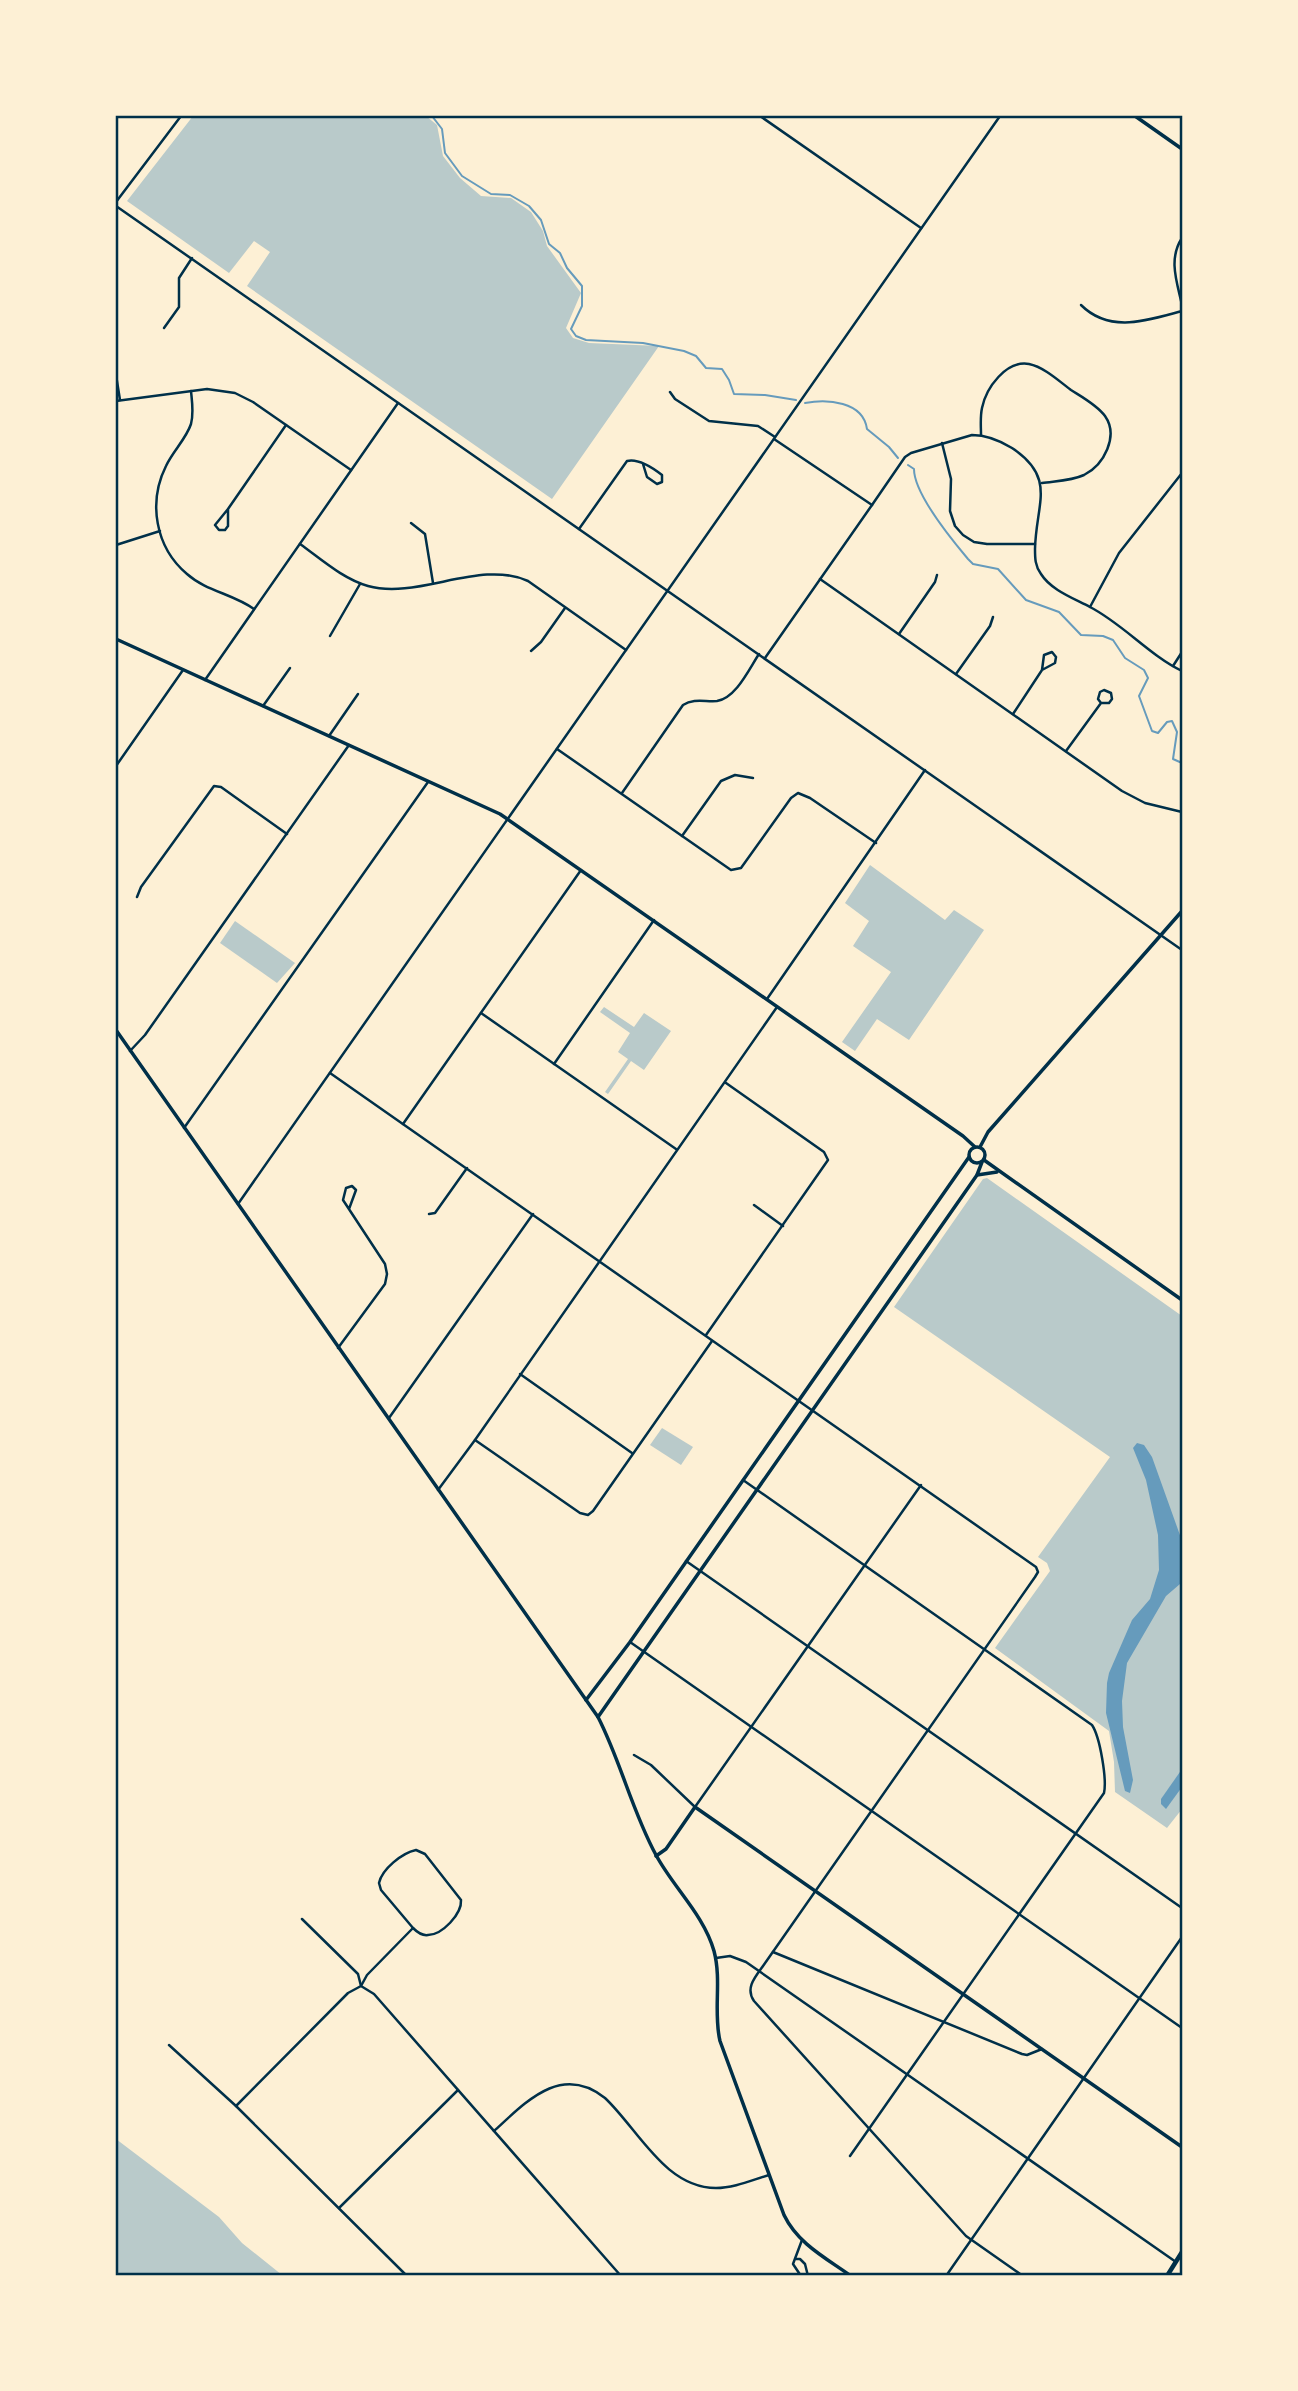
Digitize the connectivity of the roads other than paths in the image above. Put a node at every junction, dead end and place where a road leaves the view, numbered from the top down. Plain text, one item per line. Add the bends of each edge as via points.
1 (181, 116) edge
2 (760, 116) edge
3 (1000, 116) edge
4 (1135, 116) edge
5 (1182, 149) edge
6 (116, 204) edge
7 (921, 228) junction
8 (1182, 238) edge
9 (191, 258) junction
10 (1182, 304) edge
11 (1081, 305) dead end
12 (1182, 311) edge
13 (164, 328) dead end
14 (116, 375) edge
15 (191, 391) junction
16 (670, 392) dead end
17 (120, 400) junction
18 (116, 401) edge
19 (398, 403) junction
20 (286, 425) junction
21 (981, 435) junction
22 (774, 438) junction
23 (942, 443) junction
24 (643, 464) junction
25 (351, 470) junction
26 (1182, 473) edge
27 (1042, 483) junction
28 (872, 505) junction
29 (228, 509) junction
30 (411, 523) dead end
31 (579, 529) junction
32 (160, 531) junction
33 (117, 544) edge
34 (300, 544) junction
35 (1036, 544) junction
36 (937, 575) dead end
37 (820, 579) junction
38 (433, 583) junction
39 (360, 584) junction
40 (668, 591) junction
41 (1090, 607) junction
42 (565, 608) junction
43 (254, 609) junction
44 (993, 617) dead end
45 (899, 634) junction
46 (330, 635) dead end
47 (116, 639) edge
48 (626, 650) junction
49 (531, 651) dead end
50 (1182, 652) edge
51 (759, 654) junction
52 (765, 658) junction
53 (1173, 666) junction
54 (290, 668) dead end
55 (183, 670) junction
56 (1042, 670) junction
57 (1182, 671) edge
58 (956, 674) junction
59 (205, 680) junction
60 (358, 694) dead end
61 (1101, 703) dead end
62 (263, 706) junction
63 (1013, 714) junction
64 (329, 736) junction
65 (349, 745) junction
66 (557, 749) junction
67 (1066, 751) junction
68 (116, 766) edge
69 (925, 770) junction
70 (752, 778) dead end
71 (428, 781) junction
72 (621, 794) junction
73 (1182, 811) edge
74 (508, 819) junction
75 (287, 834) junction
76 (682, 836) junction
77 (876, 843) junction
78 (581, 870) junction
79 (137, 897) dead end
80 (1182, 911) edge
81 (654, 920) junction
82 (1161, 935) junction
83 (1182, 950) edge
84 (767, 999) junction
85 (778, 1007) junction
86 (481, 1013) junction
87 (116, 1030) edge
88 (130, 1051) junction
89 (554, 1064) junction
90 (330, 1073) junction
91 (725, 1082) junction
92 (403, 1124) junction
93 (184, 1128) junction
94 (978, 1147) junction
95 (677, 1150) junction
96 (970, 1157) junction
97 (983, 1161) junction
98 (467, 1168) junction
99 (999, 1172) junction
100 (977, 1175) junction
101 (237, 1204) junction
102 (754, 1205) dead end
103 (349, 1209) junction
104 (429, 1214) dead end
105 (533, 1214) junction
106 (783, 1226) junction
107 (600, 1262) junction
108 (1182, 1300) edge
109 (706, 1335) junction
110 (712, 1340) junction
111 (338, 1348) junction
112 (520, 1374) junction
113 (799, 1400) junction
114 (814, 1410) junction
115 (388, 1419) junction
116 (475, 1440) junction
117 (633, 1454) junction
118 (743, 1480) junction
119 (921, 1485) junction
120 (438, 1490) junction
121 (757, 1490) junction
122 (686, 1561) junction
123 (864, 1565) junction
124 (700, 1571) junction
125 (630, 1642) junction
126 (808, 1646) junction
127 (985, 1650) junction
128 (644, 1652) junction
129 (586, 1700) junction
130 (598, 1717) junction
131 (751, 1727) junction
132 (928, 1730) junction
133 (634, 1755) dead end
134 (695, 1807) junction
135 (872, 1811) junction
136 (1076, 1833) junction
137 (656, 1856) junction
138 (816, 1892) junction
139 (1182, 1908) edge
140 (1019, 1914) junction
141 (302, 1919) dead end
142 (413, 1928) junction
143 (1182, 1937) edge
144 (773, 1952) junction
145 (716, 1958) junction
146 (759, 1971) junction
147 (360, 1986) junction
148 (963, 1994) junction
149 (1140, 1998) junction
150 (944, 2021) junction
151 (1182, 2028) edge
152 (169, 2045) dead end
153 (1042, 2049) junction
154 (907, 2075) junction
155 (1084, 2079) junction
156 (458, 2090) junction
157 (236, 2106) junction
158 (869, 2129) junction
159 (494, 2131) junction
160 (1182, 2147) edge
161 (850, 2156) dead end
162 (1028, 2159) junction
163 (769, 2175) junction
164 (340, 2208) junction
165 (802, 2240) junction
166 (971, 2240) junction
167 (1182, 2252) edge
168 (796, 2259) junction
169 (1175, 2262) junction
170 (407, 2276) edge
171 (621, 2276) edge
172 (801, 2276) edge
173 (808, 2276) edge
174 (851, 2276) edge
175 (946, 2276) edge
176 (1023, 2276) edge
177 (1167, 2276) edge

1 - 6 street
2 - 7 street
3 - 7 street
4 - 5 street
6 - 9 street
7 - 22 street
8 - 10 street via 1174,268
9 - 13 street via 179,278 179,307
9 - 19 street
11 - 12 street via 1095,316 1121,323
14 - 17 street
15 - 17 street
15 - 20 street via 235,393
15 - 32 street via 190,427 158,485 155,506
16 - 22 street via 709,421 758,426
17 - 18 street
19 - 25 street
19 - 31 street
20 - 25 street
20 - 29 street
21 - 23 street
21 - 27 street via 1001,441 1023,456
21 - 27 street via 984,400 998,377 1017,365 1042,369 1100,411 1110,425 1111,438 1098,463 1081,476
22 - 28 street
22 - 40 street
23 - 28 street via 905,458
23 - 35 street via 951,479 950,511 963,535 987,544
24 - 24 street via 662,475 662,482 657,484 648,477
24 - 31 street via 634,459 624,463
25 - 34 street
26 - 41 street via 1119,553
27 - 35 street
28 - 37 street
29 - 29 street via 228,526 219,530 215,525
30 - 38 street via 425,534
31 - 40 street
32 - 33 street
32 - 43 street via 172,557 189,576
34 - 39 street
34 - 43 street
35 - 41 street via 1036,565 1042,576
36 - 45 street
37 - 45 street
37 - 52 street
38 - 39 street via 385,589
38 - 42 street via 516,576
39 - 46 street
40 - 48 street
40 - 51 street
41 - 53 street
42 - 48 street
42 - 49 street
43 - 59 street
44 - 58 street
45 - 58 street
47 - 55 street
48 - 66 street
50 - 53 street
51 - 52 street
51 - 72 street via 722,700 693,700 683,705
52 - 69 street
53 - 57 street
54 - 62 street
55 - 59 street
55 - 68 street
56 - 56 street via 1044,655 1052,652 1055,663
56 - 63 street
58 - 63 street
59 - 62 street
60 - 64 street
61 - 67 street
62 - 64 street
63 - 67 street
64 - 65 street
65 - 71 street
65 - 75 street
66 - 72 street
66 - 74 street
67 - 73 street via 1137,800
69 - 77 street
69 - 82 street
70 - 76 street via 735,775 721,781
71 - 74 street
71 - 93 street
72 - 76 street
74 - 78 street
74 - 90 street
75 - 79 street via 214,786
75 - 88 street
76 - 77 street via 728,869 739,869 791,797 800,793
77 - 84 street
78 - 81 street
78 - 86 street
80 - 82 street
81 - 84 street
81 - 89 street
82 - 83 street
82 - 94 street
84 - 85 street
85 - 91 street
85 - 94 street
86 - 89 street
86 - 92 street
87 - 88 street
88 - 93 street
89 - 95 street
90 - 92 street
90 - 101 street
91 - 95 street
91 - 106 street via 827,1155 827,1163
92 - 98 street
93 - 101 street
94 - 96 street via 971,1150
94 - 97 street via 985,1153
95 - 107 street
96 - 97 street via 975,1163
96 - 113 street
97 - 99 street
97 - 100 street
98 - 104 street via 435,1213
98 - 105 street
99 - 100 street
99 - 108 street
100 - 114 street
101 - 111 street
102 - 106 street
103 - 103 street via 344,1192 352,1186 356,1190
103 - 111 street via 387,1274 382,1289
105 - 107 street
105 - 115 street
106 - 109 street
107 - 109 street
107 - 112 street
109 - 110 street
110 - 113 street
110 - 117 street
111 - 115 street
112 - 116 street
112 - 117 street
113 - 114 street
113 - 118 street
114 - 119 street
114 - 121 street
115 - 120 street
116 - 117 street via 584,1515 593,1511
116 - 120 street
118 - 121 street
118 - 122 street
119 - 123 street
119 - 127 street via 1034,1564 1038,1572
120 - 129 street
121 - 123 street
121 - 124 street
122 - 124 street
122 - 125 street
123 - 126 street
123 - 127 street
124 - 126 street
124 - 128 street
125 - 128 street
125 - 129 street
126 - 131 street
126 - 132 street
127 - 132 street
127 - 136 street via 1092,1725 1097,1735 1104,1793
128 - 130 street
128 - 131 street
129 - 130 street
130 - 137 street
131 - 134 street
131 - 135 street
132 - 135 street
132 - 136 street
133 - 134 street
134 - 137 street
134 - 138 street
135 - 138 street
135 - 140 street
136 - 139 street
136 - 140 street
137 - 145 street via 701,1924
138 - 144 street
138 - 148 street
140 - 148 street
140 - 149 street
141 - 147 street via 358,1974
142 - 142 street via 379,1883 384,1872 416,1850 425,1854 460,1895 462,1905 458,1914 433,1934 423,1935
142 - 147 street
143 - 149 street
144 - 146 street
144 - 150 street
145 - 146 street via 738,1958
145 - 163 street via 718,2034
146 - 154 street
146 - 158 street via 750,1988 754,2001
147 - 156 street via 374,1994
147 - 157 street
148 - 150 street
148 - 153 street
149 - 151 street
149 - 155 street
150 - 153 street via 1022,2054
150 - 154 street
152 - 157 street
153 - 155 street
154 - 158 street
154 - 162 street
155 - 160 street
155 - 162 street
156 - 159 street
156 - 164 street
157 - 164 street
158 - 161 street
158 - 166 street
159 - 163 street via 543,2091 577,2085 605,2098 667,2167 686,2181 717,2188
159 - 171 street
162 - 166 street
162 - 169 street
163 - 165 street via 788,2222
164 - 170 street
165 - 168 street
165 - 174 street
166 - 175 street
166 - 176 street
167 - 169 highway
168 - 172 street via 793,2266
168 - 173 street via 805,2264
169 - 177 highway

